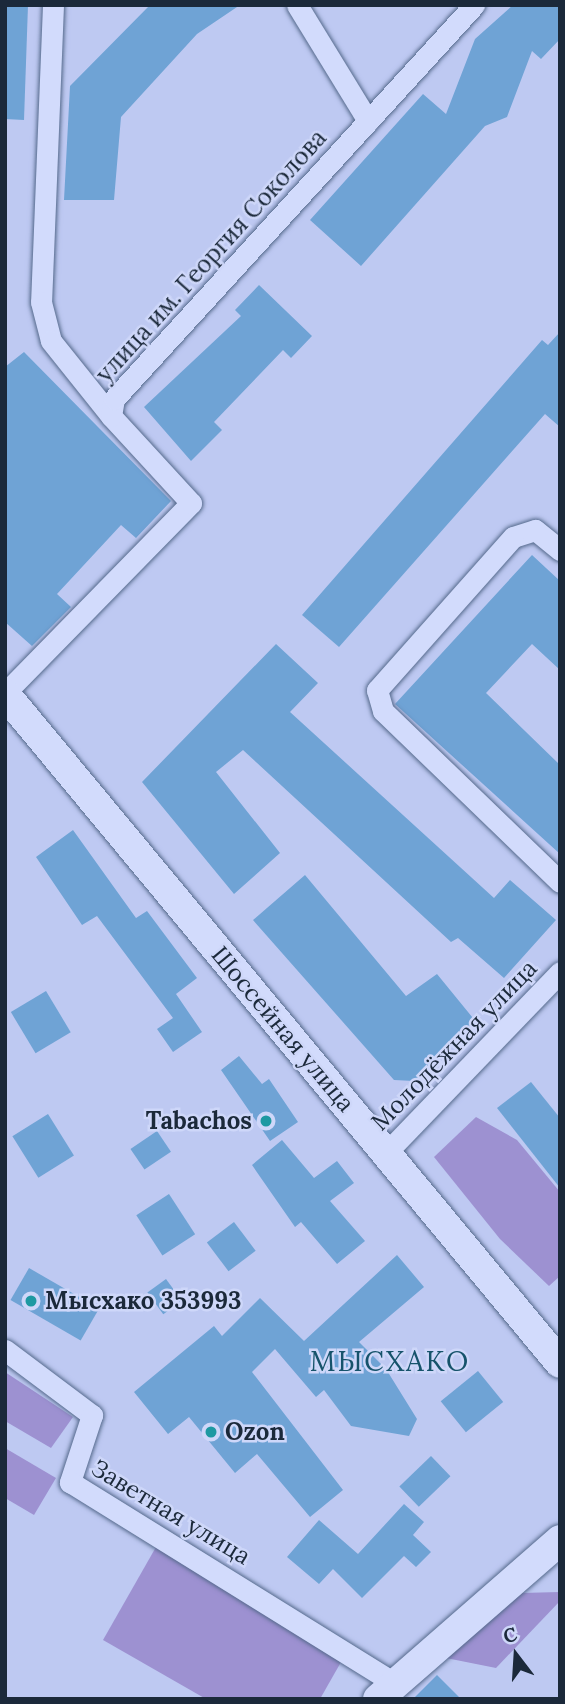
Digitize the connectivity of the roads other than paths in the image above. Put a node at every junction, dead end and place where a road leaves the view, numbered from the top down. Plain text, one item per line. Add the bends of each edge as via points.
1 (53, 5) edge
2 (297, 5) edge
3 (474, 5) edge
4 (368, 121) junction
5 (111, 416) junction
6 (560, 550) edge
7 (5, 694) edge
8 (560, 882) edge
9 (560, 972) edge
10 (386, 1153) junction
11 (5, 1350) edge
12 (560, 1363) edge
13 (560, 1540) edge
14 (386, 1691) edge

1 - 5 street via 41,302 51,341
2 - 4 street
3 - 4 street, улица им. Георгия Соколова
4 - 5 street, улица им. Георгия Соколова via 114,399
5 - 7 street, улица им. Георгия Соколова via 191,503
6 - 8 street via 535,530 513,537 377,690 383,711
7 - 10 street, Шоссейная улица
9 - 10 street, Молодёжная улица
10 - 12 street, Шоссейная улица
11 - 14 street, Заветная улица via 92,1415 70,1482
13 - 14 street

